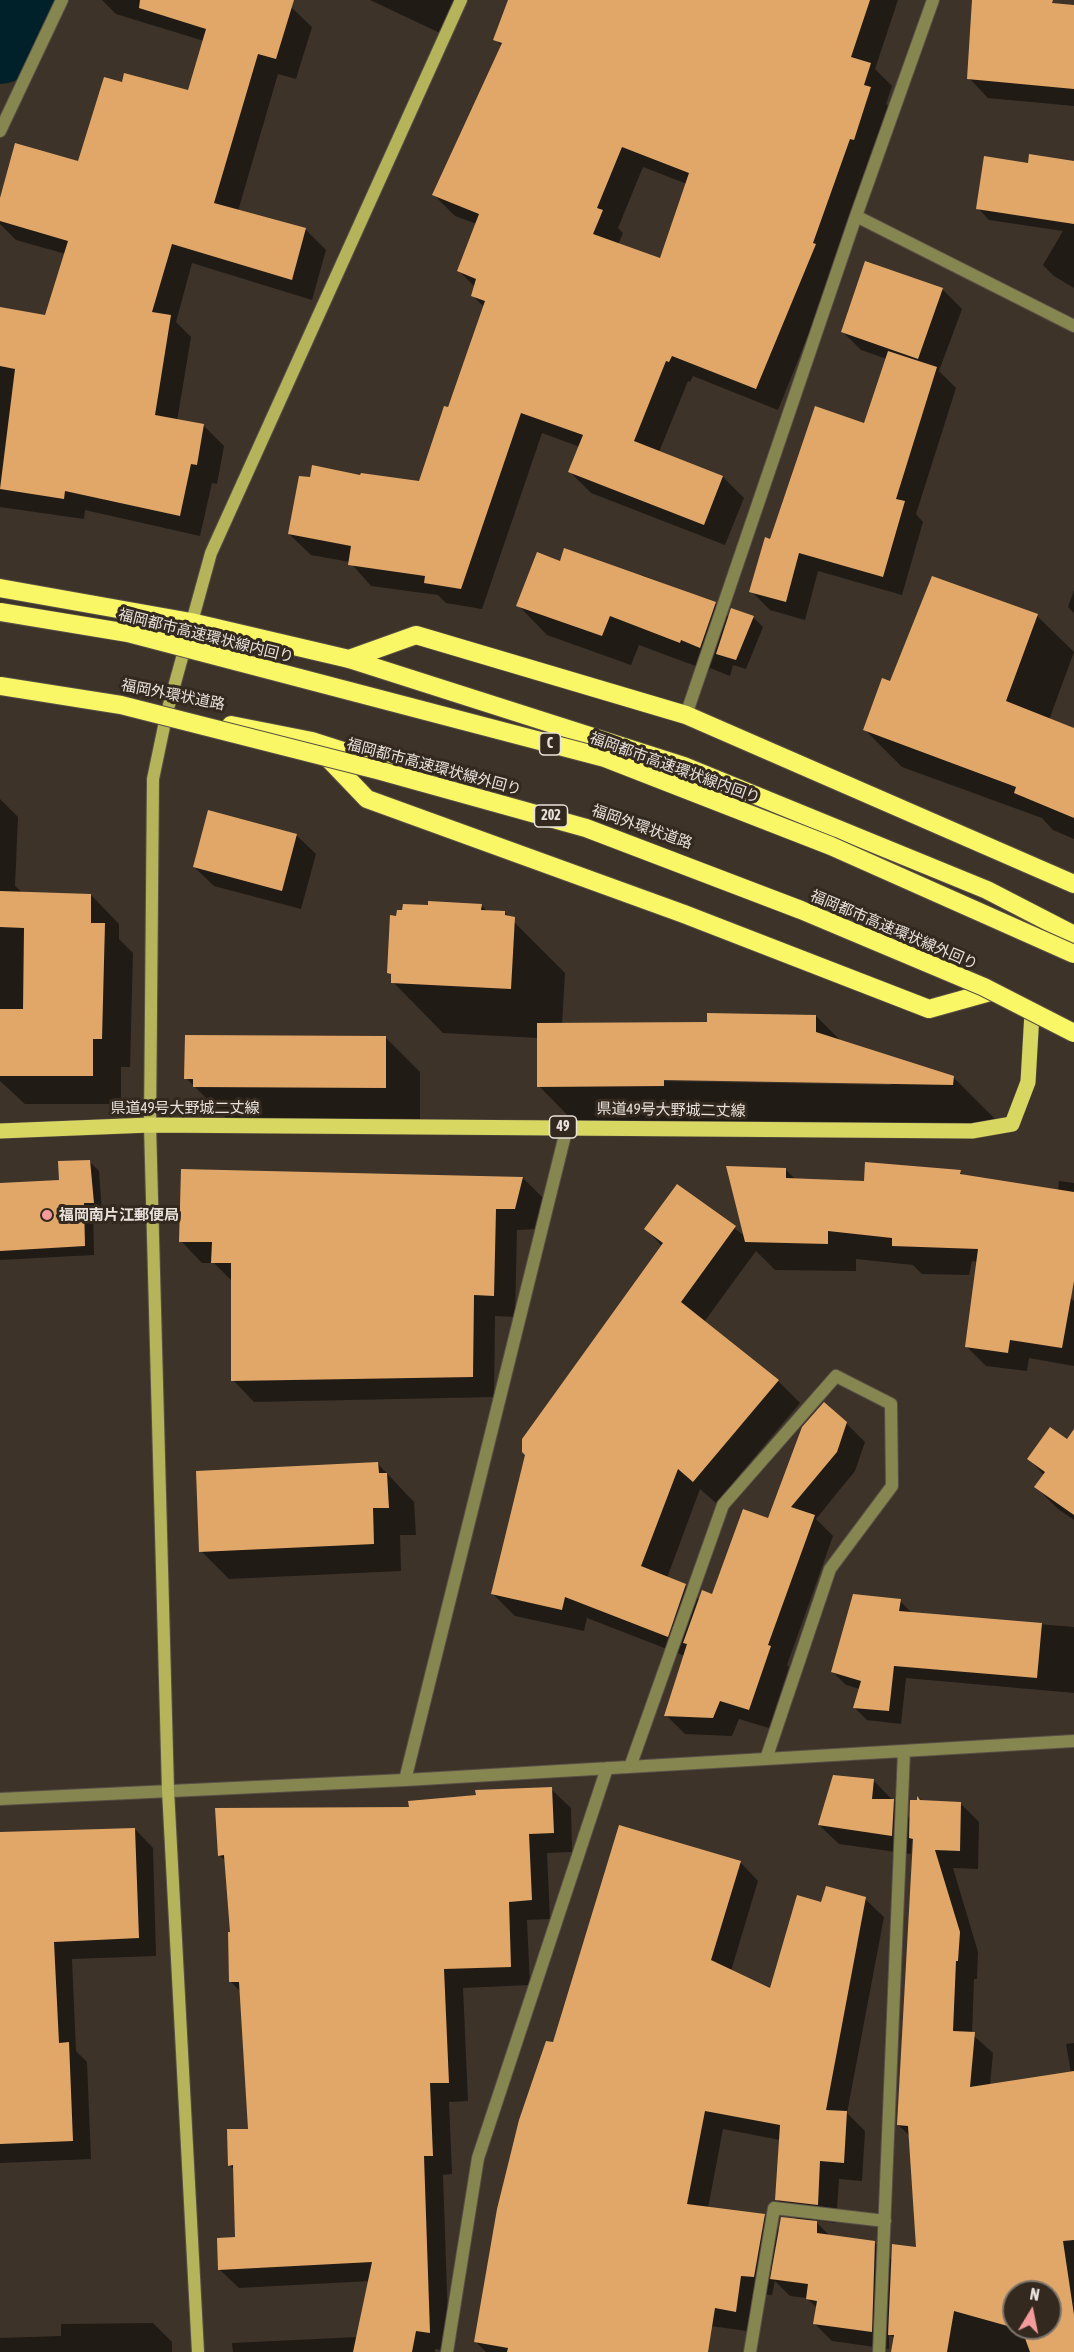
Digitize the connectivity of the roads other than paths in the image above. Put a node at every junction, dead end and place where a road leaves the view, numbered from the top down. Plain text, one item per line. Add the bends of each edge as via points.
1 (62, 0) edge
2 (461, 0) edge
3 (933, 0) edge
4 (0, 131) edge
5 (856, 216) junction
6 (1074, 326) edge
7 (0, 588) edge
8 (0, 612) edge
9 (190, 622) junction
10 (348, 659) junction
11 (0, 684) edge
12 (168, 712) junction
13 (686, 715) junction
14 (312, 741) junction
15 (1074, 884) edge
16 (1074, 935) edge
17 (1074, 954) edge
18 (990, 992) junction
19 (1032, 1013) junction
20 (1074, 1034) edge
21 (150, 1125) junction
22 (567, 1127) junction
23 (0, 1131) edge
24 (1074, 1741) edge
25 (904, 1751) junction
26 (766, 1759) junction
27 (630, 1767) junction
28 (608, 1768) junction
29 (405, 1780) junction
30 (168, 1790) junction
31 (0, 1799) edge
32 (885, 2221) junction
33 (198, 2352) edge
34 (447, 2352) edge
35 (750, 2352) edge
36 (879, 2352) edge

1 - 4 street
2 - 9 street via 211,553
3 - 5 street
5 - 6 street
5 - 13 street
7 - 9 highway
8 - 17 highway, 福岡都市高速環状線内回り / C, bridge via 128,633 605,758 831,846
9 - 10 highway
9 - 12 street
10 - 13 highway via 416,635
10 - 16 highway via 684,766 987,890
11 - 12 highway, 福岡外環状道路 / 202
11 - 20 highway, 福岡都市高速環状線外回り, bridge via 143,710 586,828 801,910 984,987
12 - 14 highway, 福岡外環状道路 / 202
12 - 21 street via 153,780
13 - 15 highway
14 - 18 highway, 福岡外環状道路 / 202 via 664,851
14 - 18 highway via 367,799 684,914 928,1009
18 - 19 highway, 福岡外環状道路 / 202
19 - 20 highway, 福岡外環状道路 / 202
19 - 22 main road, 県道49号大野城二丈線 / 49 via 1028,1082 1012,1124 972,1131
21 - 22 main road, 県道49号大野城二丈線 / 49
21 - 23 main road, 県道49号大野城二丈線 / 49
21 - 30 street
22 - 29 street
24 - 25 street
25 - 26 street
25 - 32 street
26 - 27 street
26 - 27 street via 830,1569 892,1486 891,1404 836,1376 723,1505
27 - 28 street
28 - 29 street
28 - 34 street via 478,2158
29 - 30 street
30 - 31 street
30 - 33 street
32 - 35 street via 774,2208
32 - 36 street

